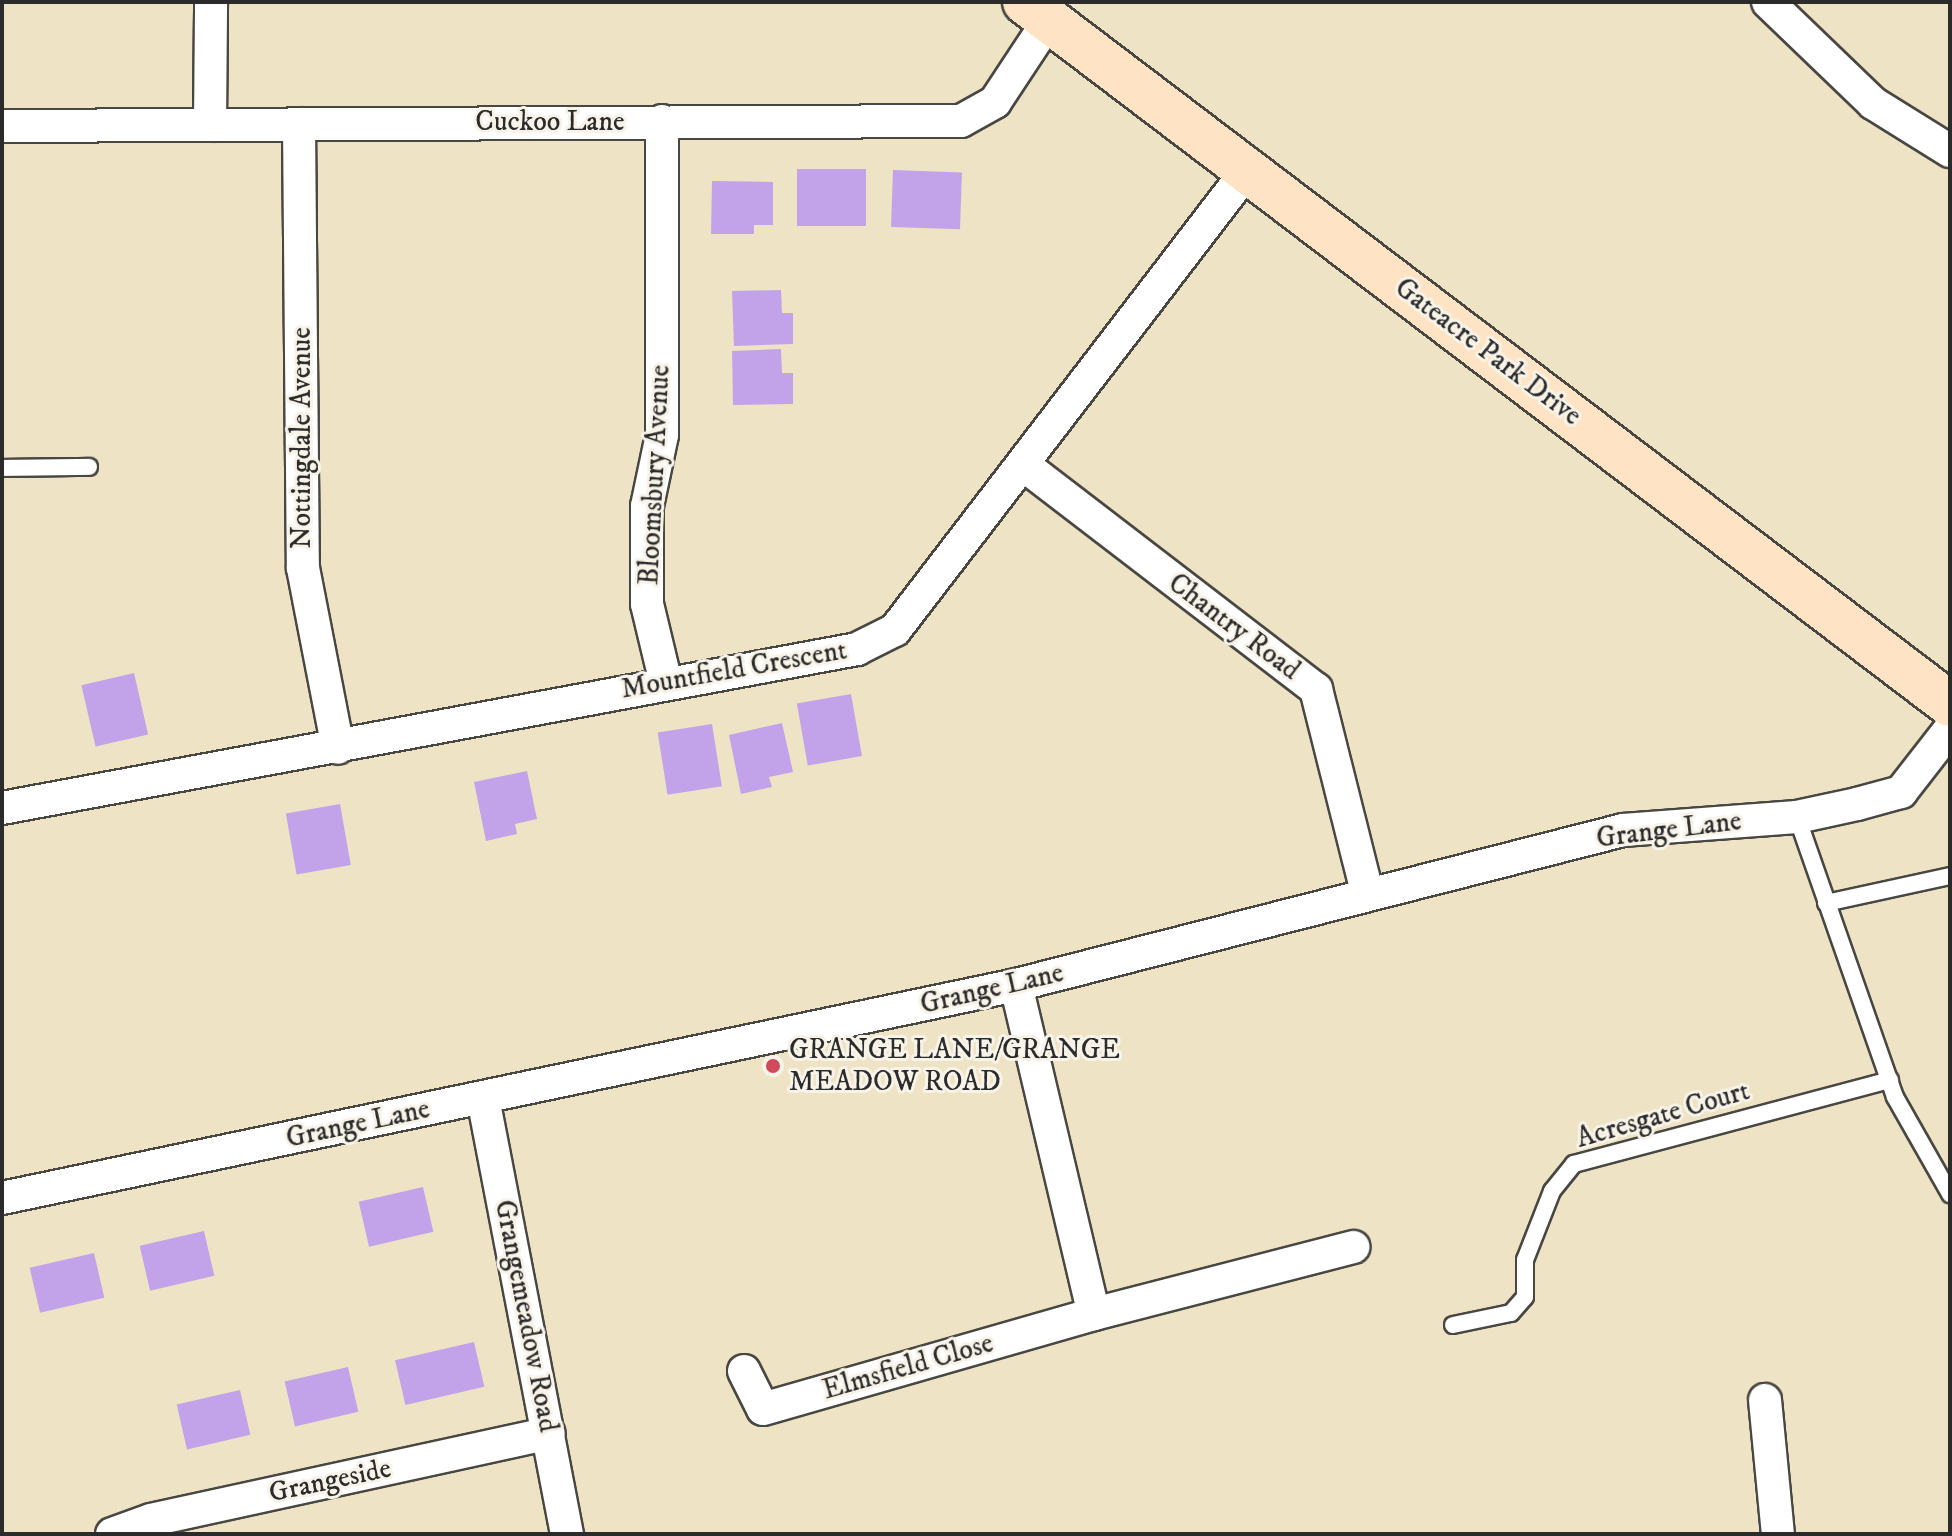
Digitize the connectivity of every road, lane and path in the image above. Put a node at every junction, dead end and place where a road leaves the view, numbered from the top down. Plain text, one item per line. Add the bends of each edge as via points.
1 (211, 2) edge
2 (1768, 2) edge
3 (1037, 11) edge
4 (662, 121) junction
5 (299, 124) junction
6 (210, 125) junction
7 (2, 126) edge
8 (1950, 151) edge
9 (1246, 172) junction
10 (1025, 466) junction
11 (89, 467) dead end
12 (2, 468) edge
13 (666, 683) junction
14 (1950, 704) edge
15 (1950, 729) edge
16 (338, 748) junction
17 (2, 808) edge
18 (1797, 817) junction
19 (1950, 876) edge
20 (1367, 892) junction
21 (1826, 903) junction
22 (1016, 985) junction
23 (1890, 1080) junction
24 (483, 1098) junction
25 (1950, 1194) edge
26 (2, 1198) edge
27 (1354, 1247) dead end
28 (1094, 1314) junction
29 (1453, 1325) dead end
30 (744, 1371) dead end
31 (1765, 1400) dead end
32 (549, 1433) junction
33 (112, 1534) edge
34 (567, 1534) edge
35 (1778, 1534) edge

1 - 6 street
2 - 8 street via 1873,103
3 - 4 street, Cuckoo Lane via 995,102 961,121
3 - 9 street, Gateacre Park Drive
4 - 5 street, Cuckoo Lane
4 - 13 street, Bloomsbury Avenue via 662,435 647,506 647,604
5 - 6 street, Cuckoo Lane
5 - 16 street, Nottingdale Avenue via 303,568
6 - 7 street, Cuckoo Lane
9 - 10 street, Mountfield Crescent
9 - 14 street, Gateacre Park Drive
10 - 13 street, Mountfield Crescent via 895,630 857,649
10 - 20 street, Chantry Road via 1316,689
11 - 12 lane
13 - 16 street, Mountfield Crescent
15 - 18 street, Grange Lane via 1901,792
16 - 17 street, Mountfield Crescent
18 - 20 street, Grange Lane via 1623,830
18 - 21 lane
19 - 21 lane
20 - 22 street, Grange Lane
21 - 23 lane
22 - 24 street, Grange Lane
22 - 28 street
23 - 25 lane
23 - 29 lane, Acresgate Court via 1574,1164 1552,1191 1525,1260 1525,1297 1511,1313
24 - 26 street, Grange Lane
24 - 32 street, Grangemeadow Road
27 - 28 street, Elmsfield Close
28 - 30 street, Elmsfield Close via 763,1409
31 - 35 street
32 - 33 street, Grangeside via 151,1520
32 - 34 street, Grangemeadow Road

